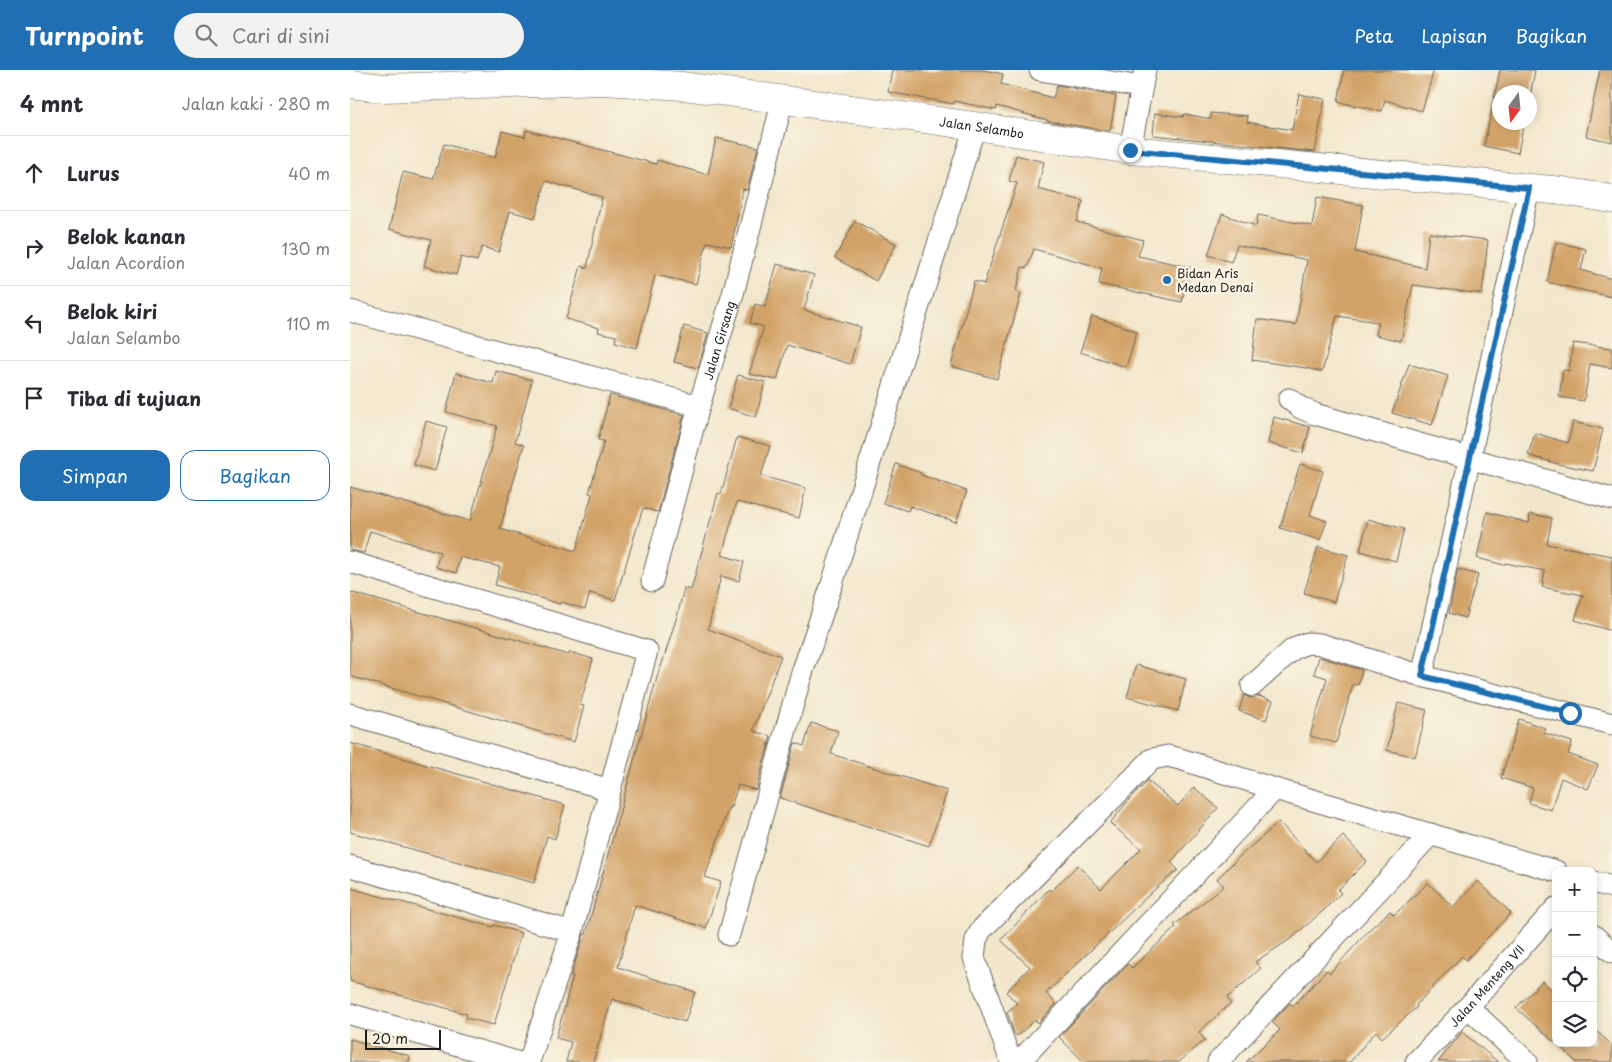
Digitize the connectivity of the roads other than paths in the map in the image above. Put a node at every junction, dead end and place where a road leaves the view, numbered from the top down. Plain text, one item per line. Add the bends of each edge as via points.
1 (1040, 70) edge
2 (683, 78) edge
3 (1143, 79) edge
4 (350, 84) edge
5 (783, 99) junction
6 (975, 126) junction
7 (1130, 150) junction
8 (1529, 188) junction
9 (1612, 199) edge
10 (350, 311) edge
11 (1288, 399) dead end
12 (699, 406) junction
13 (1470, 458) junction
14 (1612, 499) edge
15 (350, 562) edge
16 (652, 581) dead end
17 (1422, 676) junction
18 (1252, 686) dead end
19 (350, 714) edge
20 (1612, 724) edge
21 (1275, 789) junction
22 (610, 790) junction
23 (1432, 834) junction
24 (350, 866) edge
25 (1552, 871) edge
26 (1597, 883) edge
27 (1612, 887) edge
28 (1552, 912) edge
29 (572, 932) junction
30 (729, 935) dead end
31 (1597, 939) edge
32 (1612, 952) edge
33 (1468, 1007) junction
34 (350, 1014) edge
35 (517, 1062) edge
36 (529, 1062) edge
37 (1011, 1062) edge
38 (1019, 1062) edge
39 (1218, 1062) edge
40 (1416, 1062) edge
41 (1527, 1062) edge

1 - 3 street
2 - 4 street, Jalan Selambo via 382,88
2 - 5 street, Jalan Selambo
3 - 7 street
5 - 6 street, Jalan Selambo
5 - 12 street, Jalan Girsang via 733,294
6 - 7 street, Jalan Selambo
6 - 30 street via 800,679
7 - 8 street, Jalan Selambo
8 - 9 street, Jalan Selambo
8 - 13 street
10 - 12 street
11 - 13 street via 1315,414
12 - 16 street, Jalan Girsang
13 - 14 street
13 - 17 street
15 - 22 street via 647,651
17 - 18 street via 1308,643 1292,650
17 - 20 street
19 - 22 street
21 - 23 street
21 - 37 street via 1168,756 1152,758 981,930 974,958
21 - 38 street
22 - 29 street
23 - 25 street
23 - 39 street
24 - 29 street
26 - 27 street
28 - 33 street, Jalan Menteng VII
29 - 36 street
31 - 32 street
33 - 40 street, Jalan Menteng VII
33 - 41 street
34 - 35 street

